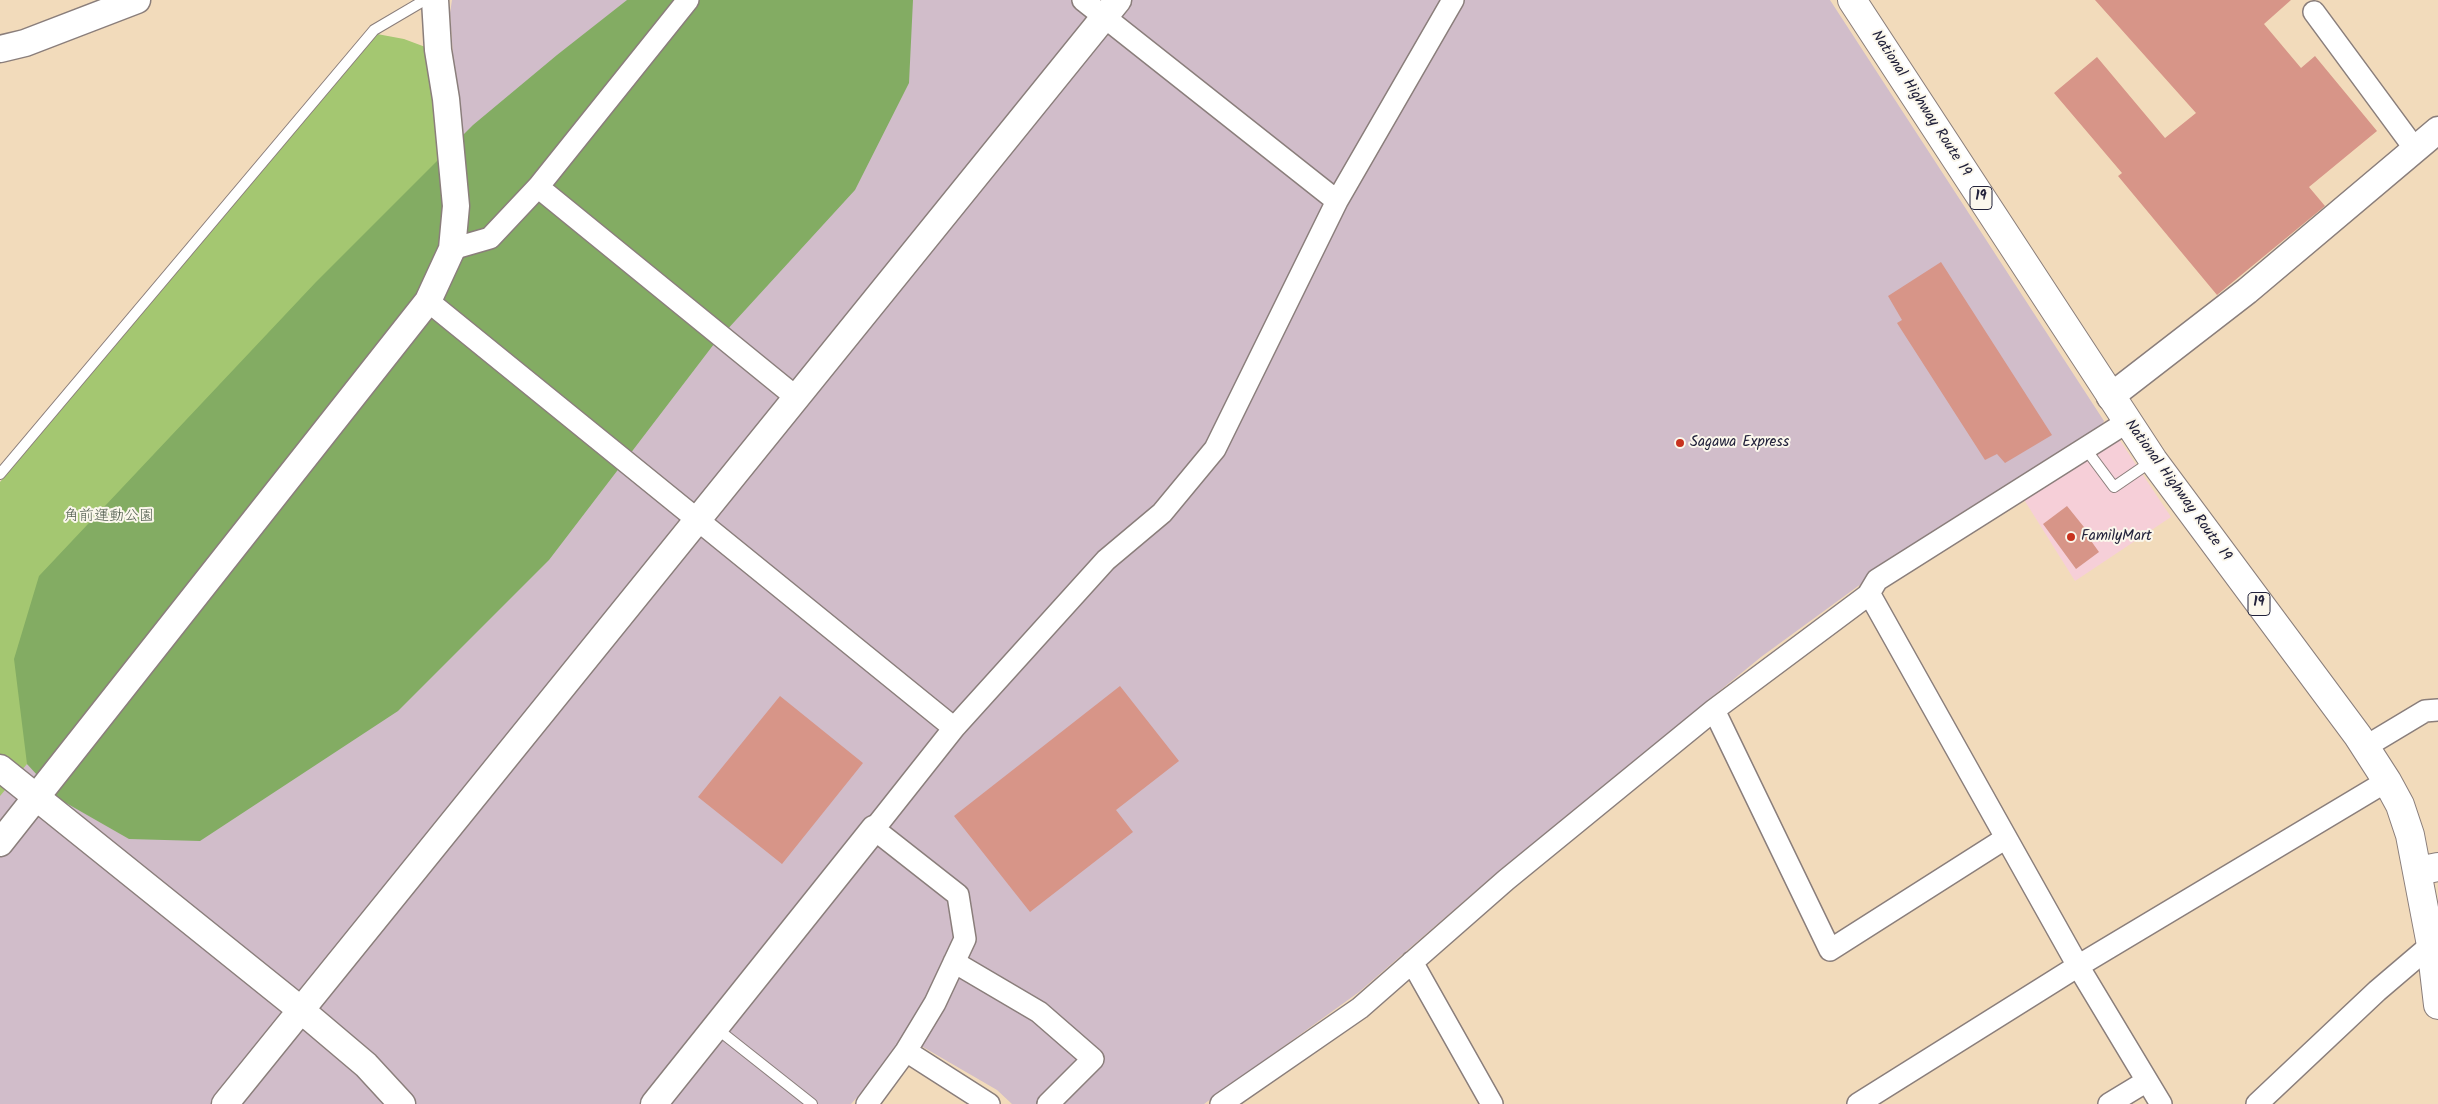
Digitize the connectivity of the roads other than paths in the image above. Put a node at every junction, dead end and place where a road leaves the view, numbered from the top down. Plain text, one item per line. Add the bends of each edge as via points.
1 (137, 0) edge
2 (425, 0) edge
3 (435, 0) edge
4 (688, 0) edge
5 (1083, 0) edge
6 (1453, 0) edge
7 (1852, 0) edge
8 (1111, 9) edge
9 (2314, 12) dead end
10 (0, 49) edge
11 (2430, 142) edge
12 (538, 186) junction
13 (1337, 201) junction
14 (452, 249) junction
15 (428, 301) junction
16 (2110, 397) junction
17 (797, 398) junction
18 (2127, 422) junction
19 (2085, 448) junction
20 (2154, 460) junction
21 (0, 474) edge
22 (697, 520) junction
23 (1869, 592) junction
24 (1714, 710) junction
25 (2438, 710) edge
26 (954, 728) junction
27 (2365, 747) junction
28 (0, 768) edge
29 (2387, 781) junction
30 (37, 798) junction
31 (874, 829) junction
32 (2006, 838) junction
33 (0, 843) edge
34 (2428, 869) edge
35 (2431, 945) junction
36 (954, 962) junction
37 (1412, 962) junction
38 (2078, 966) junction
39 (2438, 1005) edge
40 (301, 1010) junction
41 (715, 1028) junction
42 (906, 1051) junction
43 (2146, 1081) junction
44 (876, 1100) edge
45 (224, 1104) edge
46 (402, 1104) edge
47 (654, 1104) edge
48 (812, 1104) edge
49 (989, 1104) edge
50 (1048, 1104) edge
51 (1221, 1104) edge
52 (1492, 1104) edge
53 (1858, 1104) edge
54 (2110, 1104) edge
55 (2161, 1104) edge
56 (2256, 1104) edge

1 - 10 street
2 - 21 lane via 374,30
3 - 14 street via 456,206
4 - 12 street
5 - 8 street
6 - 13 street
7 - 16 highway, National Highway Route 19 / 19
8 - 13 street
8 - 17 street
9 - 11 street
11 - 16 street via 2247,292
12 - 14 street via 490,238
12 - 17 street
13 - 26 street via 1215,449 1162,513 1106,560
14 - 15 street
15 - 22 street
15 - 30 street
16 - 18 highway, National Highway Route 19 / 19
17 - 22 street
18 - 19 street
18 - 20 highway, National Highway Route 19 / 19
19 - 20 lane via 2114,487
19 - 23 street via 1877,580
20 - 27 highway, National Highway Route 19 / 19
22 - 26 street
22 - 40 street
23 - 24 street
23 - 32 street
24 - 32 street via 1830,950
24 - 37 street via 1506,880
25 - 27 street via 2425,711
26 - 31 street
27 - 29 highway, National Highway Route 19 / 19
28 - 30 street
29 - 34 highway, National Highway Route 19 / 19
29 - 38 street
30 - 33 street
30 - 40 street
31 - 36 street via 958,894 964,938
31 - 41 street
32 - 38 street
34 - 35 highway, National Highway Route 19 / 19
35 - 39 highway, National Highway Route 19 / 19
35 - 56 street
36 - 42 street via 935,1003
36 - 50 street via 1039,1012 1093,1059
37 - 51 street via 1360,1008
37 - 52 street
38 - 43 street
38 - 53 street
40 - 45 street
40 - 46 street via 366,1066
41 - 47 street
41 - 48 lane
42 - 44 street
42 - 49 street
43 - 54 street
43 - 55 street

